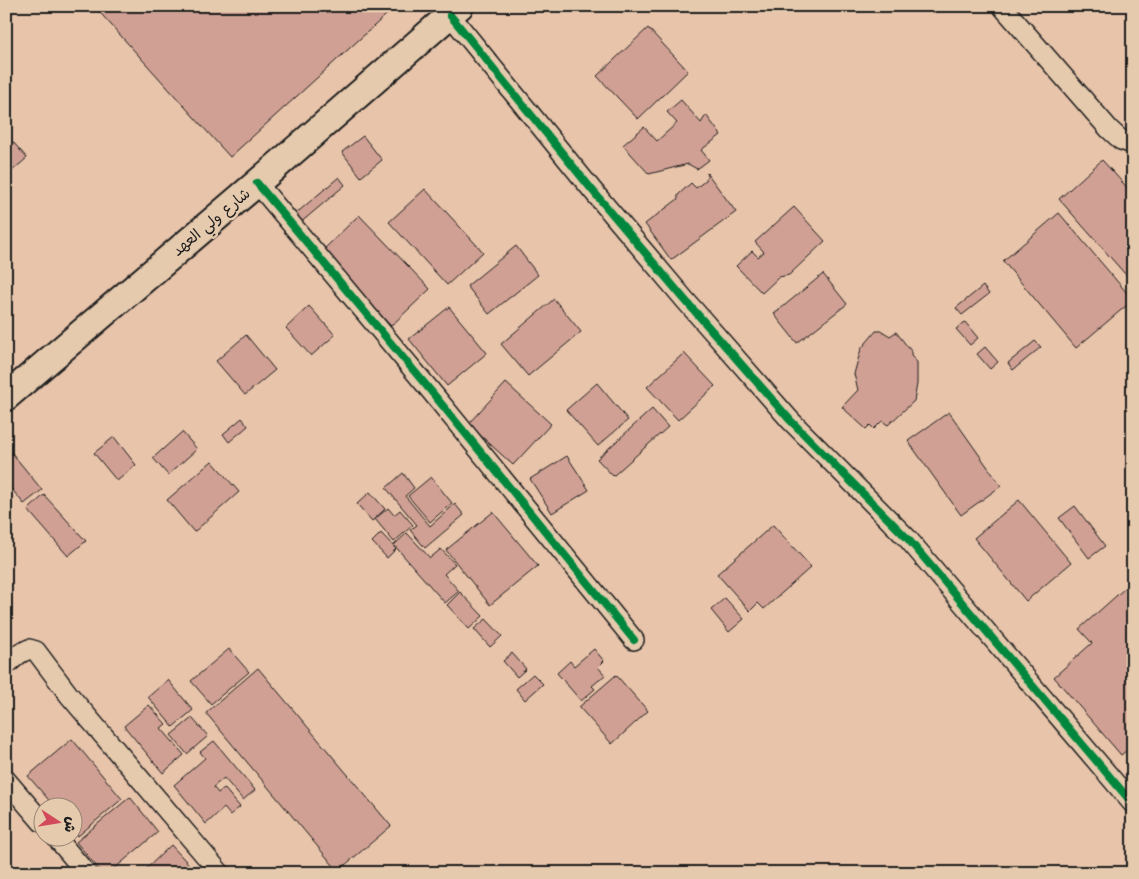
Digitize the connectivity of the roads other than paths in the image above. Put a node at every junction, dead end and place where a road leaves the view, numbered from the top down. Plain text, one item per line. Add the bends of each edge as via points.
1 (1002, 6) edge
2 (455, 11) edge
3 (1133, 144) edge
4 (256, 183) junction
5 (6, 397) edge
6 (634, 640) dead end
7 (6, 665) edge
8 (6, 780) edge
9 (1133, 804) edge
10 (32, 810) edge
11 (63, 846) edge
12 (86, 873) edge
13 (220, 873) edge

1 - 3 street via 1109,129 1120,140
2 - 4 main road, شارع ولي العهد
2 - 9 street via 592,191 684,300 790,420 908,539
4 - 5 main road, شارع ولي العهد
4 - 6 street
7 - 13 street via 29,649 36,651 69,695
8 - 10 street
11 - 12 street

